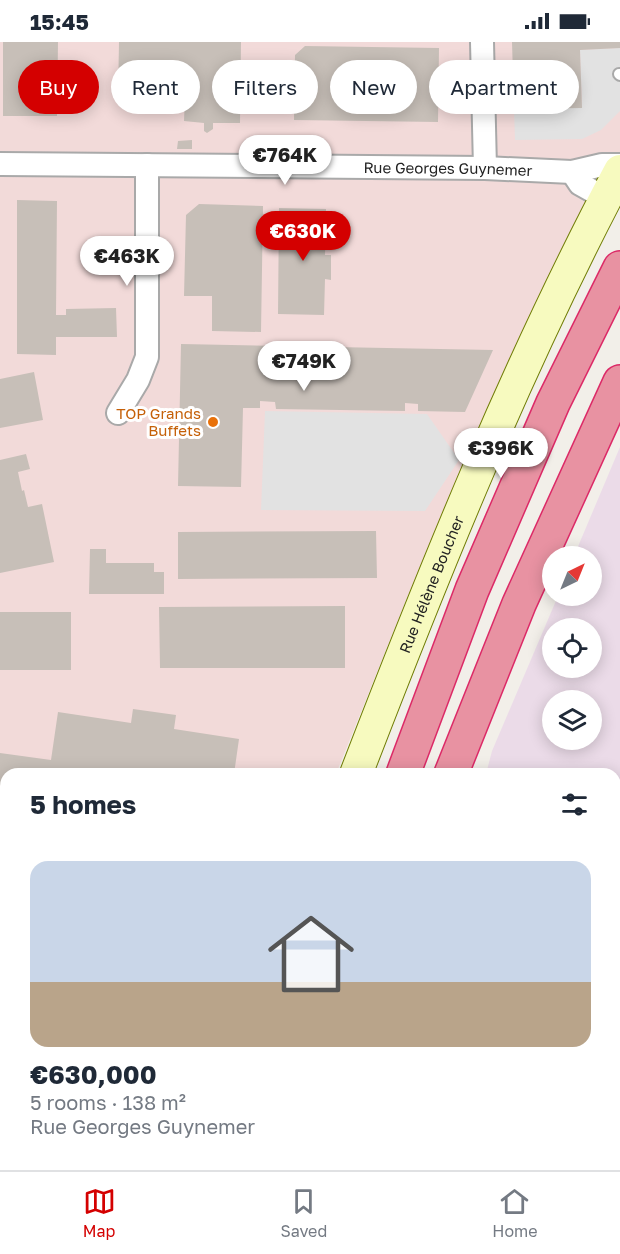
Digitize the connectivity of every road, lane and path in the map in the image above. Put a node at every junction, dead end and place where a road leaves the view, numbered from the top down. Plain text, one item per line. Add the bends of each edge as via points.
1 (482, 42) edge
2 (0, 164) edge
3 (147, 165) junction
4 (620, 165) edge
5 (485, 168) junction
6 (620, 171) edge
7 (572, 172) junction
8 (605, 198) junction
9 (620, 268) edge
10 (620, 382) edge
11 (620, 393) edge
12 (118, 413) dead end
13 (599, 426) junction
14 (358, 768) edge
15 (405, 768) edge
16 (453, 768) edge

1 - 5 street
2 - 3 street, Rue Georges Guynemer
3 - 5 street, Rue Georges Guynemer
3 - 12 street via 147,357
4 - 7 street, Rue Georges Guynemer
5 - 7 street, Rue Georges Guynemer
6 - 8 street, Rue Hélène Boucher
7 - 8 street via 580,184
8 - 14 street, Rue Hélène Boucher via 465,500
9 - 15 highway via 553,403 472,590
10 - 13 highway
11 - 13 highway
13 - 16 highway via 519,604

